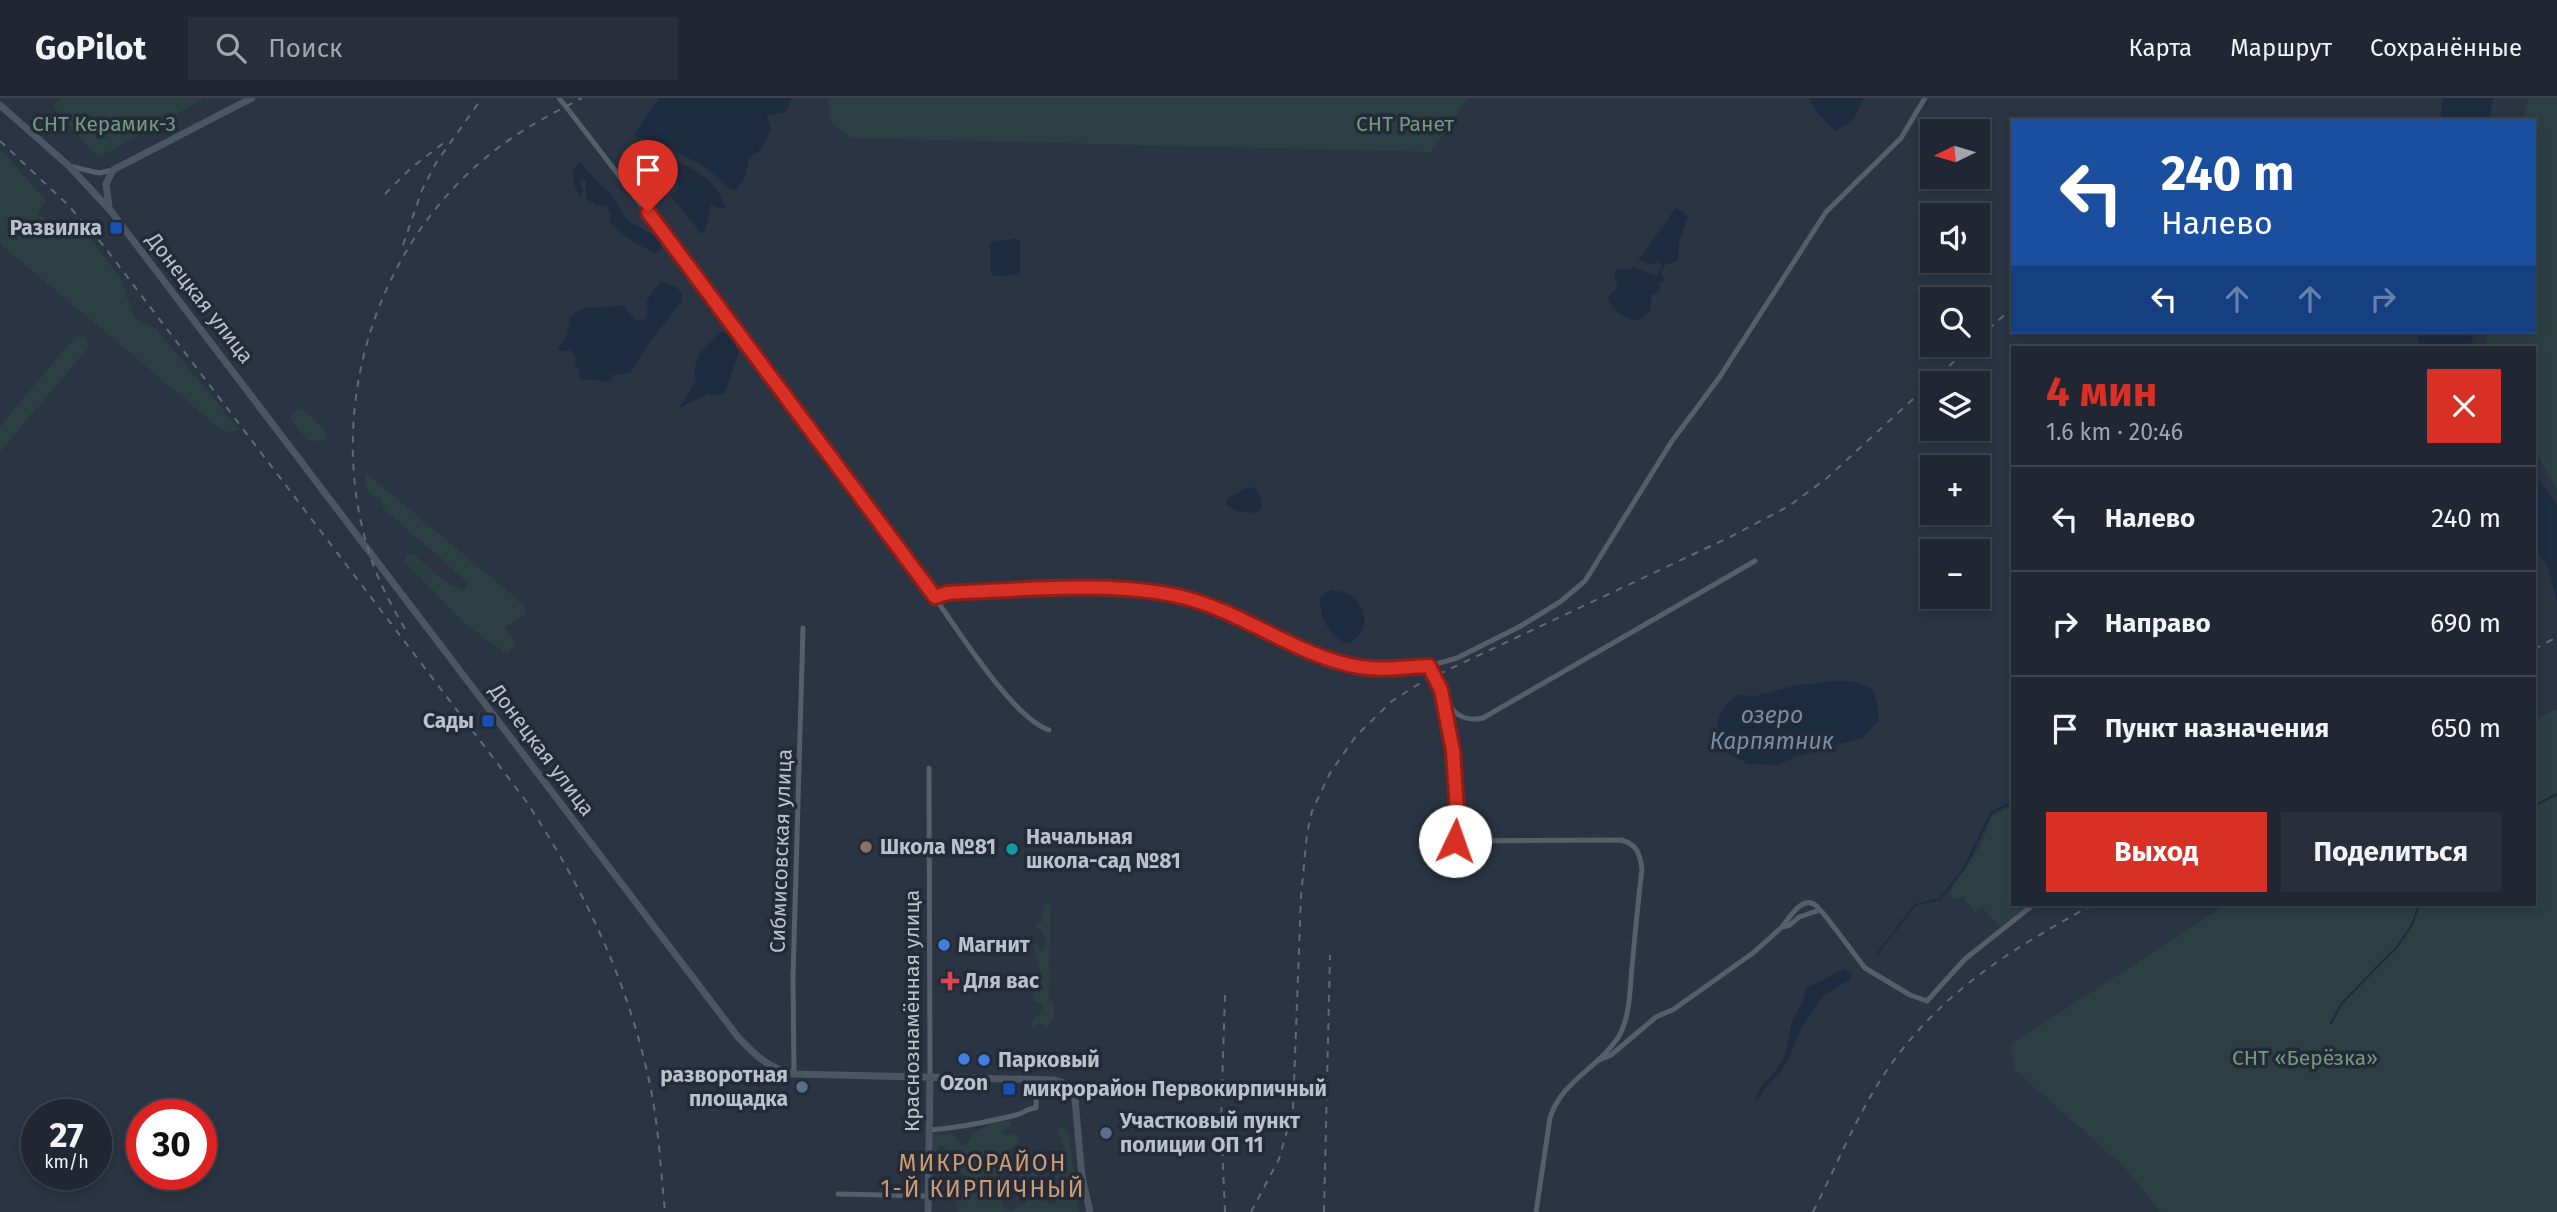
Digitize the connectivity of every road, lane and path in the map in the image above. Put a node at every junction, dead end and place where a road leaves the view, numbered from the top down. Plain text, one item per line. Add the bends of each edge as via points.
1 (252, 98) edge
2 (559, 98) edge
3 (1925, 98) edge
4 (0, 105) edge
5 (69, 166) junction
6 (113, 170) junction
7 (110, 209) junction
8 (1755, 561) dead end
9 (935, 597) junction
10 (803, 628) dead end
11 (1429, 666) junction
12 (1441, 690) junction
13 (1049, 730) dead end
14 (929, 768) dead end
15 (2032, 906) edge
16 (1820, 910) junction
17 (1782, 927) junction
18 (1594, 1063) junction
19 (794, 1074) junction
20 (930, 1077) junction
21 (1037, 1080) junction
22 (929, 1130) junction
23 (838, 1194) dead end
24 (928, 1196) junction
25 (928, 1212) edge
26 (1090, 1212) edge
27 (1536, 1212) edge

1 - 6 main road
2 - 9 street
3 - 11 street via 1901,138 1826,212 1719,378 1672,441 1586,582 1519,627 1457,658
4 - 5 main road, Донецкая улица
5 - 6 street via 99,173
5 - 7 main road, Донецкая улица
6 - 7 main road via 106,184
7 - 19 main road, Донецкая улица via 738,1037 762,1061
8 - 12 street via 1483,718 1462,719
9 - 11 street via 1025,589 1154,591 1220,609 1315,653 1356,666 1382,670
9 - 13 street via 1016,706
10 - 19 street, Сибмисовская улица
11 - 12 street
12 - 18 street via 1453,751 1455,841 1621,840 1634,846 1640,856 1625,1017 1620,1034
14 - 20 street, Краснознамённая улица
15 - 16 street via 1965,959 1927,1001 1865,968
16 - 17 street via 1798,916
16 - 17 street via 1816,904 1803,904
17 - 18 street via 1753,953
18 - 27 street via 1554,1103
19 - 20 main road, Донецкая улица
20 - 21 main road, Донецкая улица
20 - 22 main road, Краснознамённая улица
21 - 22 street via 1036,1108 965,1128
21 - 26 main road, Донецкая улица via 1069,1086 1075,1100
22 - 24 main road, Краснознамённая улица
23 - 24 street
24 - 25 main road, Краснознамённая улица

